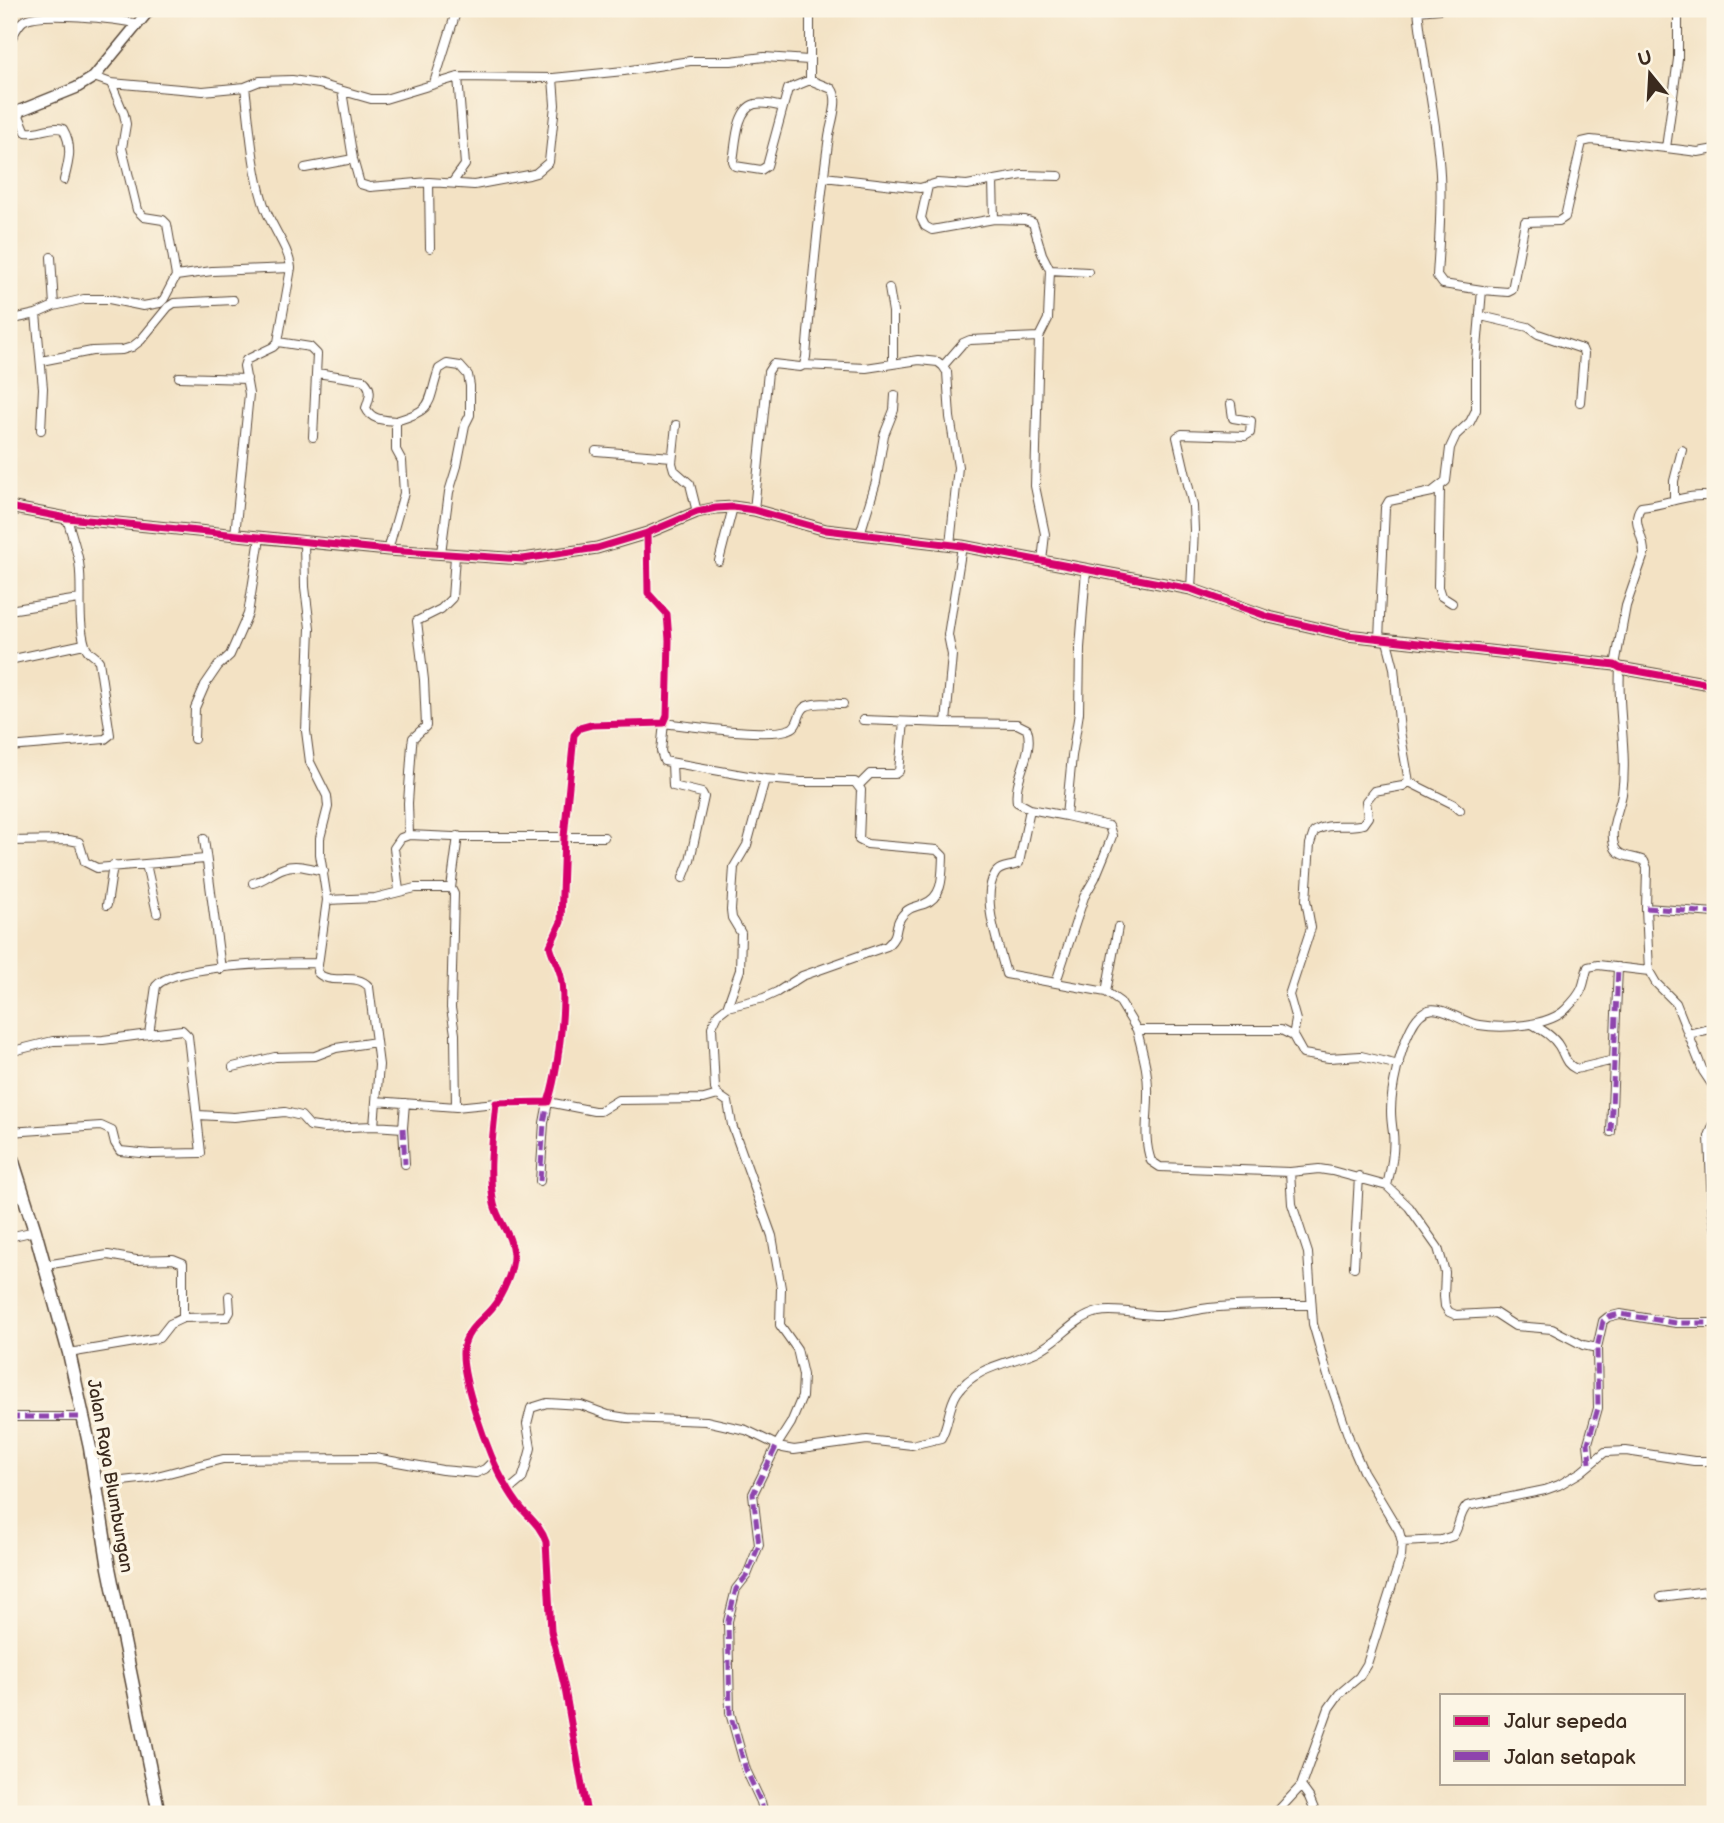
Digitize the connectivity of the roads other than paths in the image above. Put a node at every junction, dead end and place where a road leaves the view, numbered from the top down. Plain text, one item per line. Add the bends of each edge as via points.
1 (150, 9) edge
2 (457, 9) edge
3 (810, 9) edge
4 (1440, 9) edge
5 (1678, 9) edge
6 (1418, 10) edge
7 (52, 13) edge
8 (138, 24) junction
9 (11, 39) dead end
10 (809, 60) junction
11 (94, 77) junction
12 (458, 77) junction
13 (553, 78) junction
14 (810, 80) junction
15 (111, 83) junction
16 (434, 83) junction
17 (245, 87) junction
18 (342, 91) junction
19 (783, 107) junction
20 (13, 113) edge
21 (1666, 148) junction
22 (1715, 149) edge
23 (353, 159) junction
24 (305, 168) dead end
25 (1059, 176) dead end
26 (824, 177) junction
27 (64, 180) dead end
28 (993, 181) junction
29 (429, 182) junction
30 (452, 183) junction
31 (928, 186) junction
32 (994, 219) junction
33 (430, 248) dead end
34 (51, 257) dead end
35 (291, 268) junction
36 (1050, 270) junction
37 (1088, 272) dead end
38 (176, 276) junction
39 (889, 288) dead end
40 (1482, 290) junction
41 (233, 300) dead end
42 (54, 306) junction
43 (36, 314) junction
44 (1481, 316) junction
45 (9, 320) edge
46 (1040, 337) junction
47 (278, 342) junction
48 (41, 361) junction
49 (893, 364) junction
50 (804, 365) junction
51 (943, 366) junction
52 (317, 373) junction
53 (179, 377) dead end
54 (247, 379) junction
55 (895, 395) dead end
56 (1580, 402) dead end
57 (1231, 404) dead end
58 (396, 421) junction
59 (676, 425) dead end
60 (41, 430) dead end
61 (313, 437) dead end
62 (1682, 450) dead end
63 (596, 451) dead end
64 (672, 457) junction
65 (1440, 488) junction
66 (1715, 497) edge
67 (1674, 499) junction
68 (9, 507) edge
69 (733, 507) junction
70 (754, 510) junction
71 (697, 512) junction
72 (67, 518) junction
73 (648, 533) junction
74 (860, 534) junction
75 (235, 535) junction
76 (260, 538) junction
77 (304, 542) junction
78 (950, 545) junction
79 (962, 546) junction
80 (388, 550) junction
81 (441, 552) junction
82 (455, 556) junction
83 (719, 561) dead end
84 (1042, 561) junction
85 (1086, 570) junction
86 (1191, 589) junction
87 (79, 599) junction
88 (1452, 603) dead end
89 (9, 610) edge
90 (1383, 640) junction
91 (85, 644) junction
92 (9, 660) edge
93 (1618, 666) junction
94 (1715, 685) edge
95 (843, 704) dead end
96 (863, 720) dead end
97 (904, 722) junction
98 (664, 723) junction
99 (946, 723) junction
100 (194, 739) dead end
101 (9, 747) edge
102 (672, 763) junction
103 (765, 779) junction
104 (1409, 782) junction
105 (859, 786) junction
106 (1030, 809) junction
107 (1460, 810) dead end
108 (1066, 816) junction
109 (409, 835) junction
110 (458, 836) junction
111 (564, 837) junction
112 (604, 837) dead end
113 (204, 839) dead end
114 (9, 841) edge
115 (205, 859) junction
116 (146, 863) junction
117 (113, 865) junction
118 (324, 871) junction
119 (683, 878) dead end
120 (253, 883) dead end
121 (451, 888) junction
122 (399, 891) junction
123 (327, 900) junction
124 (107, 905) dead end
125 (1646, 908) junction
126 (157, 913) dead end
127 (1715, 913) edge
128 (1118, 928) dead end
129 (316, 964) junction
130 (1618, 968) junction
131 (221, 969) junction
132 (1649, 971) junction
133 (1056, 982) junction
134 (1106, 992) junction
135 (727, 1007) junction
136 (1532, 1024) junction
137 (1715, 1028) edge
138 (1137, 1030) junction
139 (149, 1034) junction
140 (1688, 1034) junction
141 (1293, 1036) junction
142 (376, 1042) junction
143 (9, 1052) edge
144 (1614, 1060) junction
145 (1399, 1065) junction
146 (233, 1067) dead end
147 (1715, 1089) edge
148 (718, 1095) junction
149 (376, 1101) junction
150 (548, 1102) junction
151 (405, 1103) junction
152 (496, 1103) junction
153 (456, 1107) junction
154 (198, 1115) junction
155 (1715, 1121) edge
156 (374, 1126) junction
157 (403, 1128) junction
158 (9, 1132) edge
159 (1611, 1132) dead end
160 (9, 1149) edge
161 (405, 1164) dead end
162 (1290, 1172) junction
163 (1359, 1176) junction
164 (540, 1181) dead end
165 (1387, 1186) junction
166 (1714, 1195) edge
167 (23, 1196) junction
168 (9, 1197) edge
169 (1715, 1227) edge
170 (35, 1231) junction
171 (9, 1237) edge
172 (45, 1265) junction
173 (1354, 1267) dead end
174 (229, 1296) dead end
175 (1311, 1304) junction
176 (183, 1318) junction
177 (1715, 1323) edge
178 (1597, 1348) junction
179 (69, 1353) junction
180 (9, 1417) edge
181 (81, 1417) junction
182 (777, 1445) junction
183 (493, 1461) junction
184 (1715, 1461) edge
185 (1590, 1463) junction
186 (96, 1485) junction
187 (509, 1490) junction
188 (1402, 1542) junction
189 (1715, 1590) edge
190 (1661, 1597) dead end
191 (1301, 1786) junction
192 (159, 1814) edge
193 (587, 1814) edge
194 (764, 1814) edge
195 (1275, 1814) edge
196 (1316, 1814) edge

1 - 8 street
2 - 16 street
3 - 10 street
4 - 6 street
5 - 21 street via 1678,59
6 - 40 street via 1440,173 1437,276 1443,284
7 - 8 street
7 - 9 street via 24,21
8 - 11 street
10 - 13 street via 690,61
10 - 14 street
11 - 15 street
11 - 20 street
12 - 13 street
12 - 16 street
12 - 30 street via 465,165
13 - 30 street via 549,162 536,173 508,180
14 - 19 street via 788,89
14 - 26 street via 835,93
15 - 17 street via 203,91
15 - 38 street via 124,114 122,148 137,210 167,224
16 - 18 street via 385,99
17 - 18 street via 285,79
17 - 35 street via 260,195
18 - 23 street
19 - 19 street via 753,104 744,111 735,166 761,170 767,166
20 - 27 street via 26,132 63,129 70,149
21 - 22 street
21 - 40 street via 1582,142 1565,217 1559,222 1525,222 1512,290
23 - 24 street
23 - 29 street via 364,187
25 - 28 street via 1023,175
26 - 31 street
26 - 50 street
28 - 31 street
28 - 32 street
29 - 30 street
29 - 33 street
31 - 32 street via 921,218 932,230
32 - 36 street via 1033,223
34 - 42 street
35 - 38 street
35 - 47 street
36 - 37 street
36 - 46 street via 1048,318
38 - 42 street via 164,299 154,305 83,299
39 - 49 street
40 - 44 street
41 - 48 street via 174,303 132,347
42 - 43 street
43 - 45 street
43 - 48 street
44 - 56 street via 1528,327 1582,349
44 - 65 street via 1476,410 1450,448 1446,481
46 - 51 street via 970,340
46 - 84 street via 1035,486 1045,534
47 - 52 street via 315,350
47 - 54 street via 246,360
48 - 60 street
49 - 50 street via 866,368
49 - 51 street via 919,360
50 - 70 street via 773,364 768,372
51 - 78 street via 958,467
52 - 58 street via 363,380 371,394 366,408 369,414
52 - 61 street
53 - 54 street
54 - 75 street
55 - 74 street
57 - 86 street via 1233,418 1251,421 1250,433 1182,434 1177,438 1192,506
58 - 80 street via 404,493
58 - 81 street via 429,404 439,369 447,364 466,371 470,415 449,492
59 - 64 street
62 - 67 street
63 - 64 street
64 - 71 street via 674,470 690,484
65 - 88 street via 1438,587 1441,596
65 - 90 street via 1389,501 1385,508
66 - 67 street via 1700,494
67 - 93 street via 1641,507 1636,513 1644,554 1626,606
68 - 72 street
69 - 70 street
69 - 71 street
69 - 83 street
70 - 74 street via 826,530
71 - 73 street
72 - 75 street
72 - 87 street via 79,562
73 - 82 street via 597,548 523,559
73 - 98 street via 648,593 667,614 668,709
74 - 78 street
75 - 76 street
76 - 77 street
76 - 100 street via 248,614 230,655 205,685 195,708
77 - 80 street
77 - 118 street via 310,628 306,731 310,762 327,796 320,847
78 - 79 street
79 - 84 street
79 - 99 street via 948,635 953,655
80 - 81 street
81 - 82 street
82 - 109 street via 452,598 418,621 426,726 412,744
84 - 85 street
85 - 86 street
85 - 108 street via 1079,713
86 - 90 street via 1269,617
87 - 89 street
87 - 91 street
90 - 93 street
90 - 104 street via 1394,668
91 - 92 street
91 - 101 street via 99,661 108,738
93 - 94 street
93 - 125 street via 1624,757 1613,839 1620,854 1644,861
95 - 98 street via 812,705 800,712 790,730
96 - 97 street
97 - 99 street
97 - 105 street via 899,771 870,774
98 - 102 street via 661,756
98 - 111 street via 602,723 580,728 574,735
99 - 106 street via 1017,724 1027,729 1025,763 1016,796 1017,802
102 - 103 street
102 - 119 street via 673,786 704,797
103 - 105 street via 855,782
103 - 135 street via 747,845 734,867 732,918 742,946 740,970
104 - 107 street
104 - 141 street via 1374,791 1366,800 1368,817 1363,824 1328,825 1314,832 1306,900 1311,928 1289,995 1296,1020
105 - 135 street via 859,840 941,852 941,884 936,896 902,915 895,938 887,946 802,976 770,995
106 - 108 street
106 - 133 street via 1019,863 995,874 990,911 1006,974
108 - 133 street via 1109,826 1112,836 1084,897
109 - 110 street
109 - 122 street via 394,848
110 - 111 street
110 - 121 street
111 - 112 street
111 - 150 street via 561,922 550,946 561,974 563,1002 554,1088
113 - 115 street
114 - 117 street via 75,841 88,864
115 - 116 street
115 - 131 street
116 - 117 street
116 - 126 street
117 - 124 street
118 - 120 street via 286,867
118 - 123 street
121 - 122 street
121 - 153 street
122 - 123 street via 359,900
123 - 129 street
125 - 127 street
125 - 132 street
128 - 134 street
129 - 131 street
129 - 142 street via 320,976 365,982 369,987
130 - 132 street
130 - 136 street via 1588,967 1578,996 1565,1011
130 - 144 street
131 - 139 street via 160,981
132 - 140 street via 1676,1003
133 - 134 street
134 - 138 street via 1120,1002
135 - 148 street via 712,1027
136 - 144 street via 1559,1045 1568,1065 1576,1069
136 - 145 street via 1478,1025 1433,1009 1412,1026
137 - 140 street
138 - 141 street via 1260,1029
138 - 162 street via 1147,1073 1145,1134 1151,1161 1160,1167
139 - 143 street via 53,1041
139 - 154 street via 182,1030 188,1036
140 - 147 street
141 - 145 street via 1303,1054 1361,1056
142 - 146 street
142 - 149 street
144 - 159 street
145 - 165 street via 1391,1105 1394,1148
148 - 150 street via 618,1100 600,1111
148 - 182 street via 728,1102 767,1219 781,1288 780,1325 801,1362 802,1397
149 - 151 street
149 - 156 street
150 - 152 street
150 - 164 street
151 - 153 street
151 - 157 street
152 - 153 street
152 - 183 street via 490,1159 493,1198 513,1255 499,1297 470,1328 463,1349 467,1382
154 - 156 street via 285,1112 301,1116 310,1126
154 - 158 street via 202,1151 197,1154 120,1151 112,1131 101,1126
155 - 166 street via 1709,1136
156 - 157 street
157 - 161 street
160 - 167 main road, Jalan Raya Blumbungan
162 - 163 street via 1320,1169
162 - 175 street via 1292,1204 1308,1253
163 - 165 street
163 - 173 street
165 - 178 street via 1409,1207 1437,1248 1449,1312 1495,1313 1515,1326 1552,1329
166 - 169 street
167 - 168 street
167 - 170 main road, Jalan Raya Blumbungan
170 - 171 street
170 - 172 main road, Jalan Raya Blumbungan
172 - 176 street via 108,1255 173,1259 183,1263
172 - 179 main road, Jalan Raya Blumbungan
174 - 176 street via 227,1317
175 - 182 street via 1148,1316 1098,1312 1036,1352 970,1380 957,1392 941,1438 912,1445 867,1440 794,1450
175 - 188 street via 1321,1352 1350,1441
176 - 179 street via 154,1340
177 - 178 street via 1676,1323 1620,1314 1603,1321
178 - 185 street via 1598,1408 1588,1443
179 - 181 main road, Jalan Raya Blumbungan
180 - 181 street
181 - 186 main road, Jalan Raya Blumbungan
182 - 187 street via 746,1430 706,1421 627,1418 581,1405 547,1403 531,1408 526,1467 522,1479
182 - 194 street via 753,1494 760,1545 736,1589 728,1621 730,1713
183 - 186 street via 476,1473 375,1458 223,1459 149,1478
183 - 187 street
184 - 185 street via 1612,1450
185 - 188 street via 1569,1480 1545,1490 1467,1506 1453,1536
186 - 192 main road, Jalan Raya Blumbungan
187 - 193 street via 542,1530 546,1542 554,1650
188 - 191 street via 1367,1664 1329,1708
189 - 190 street
191 - 195 street
191 - 196 street

